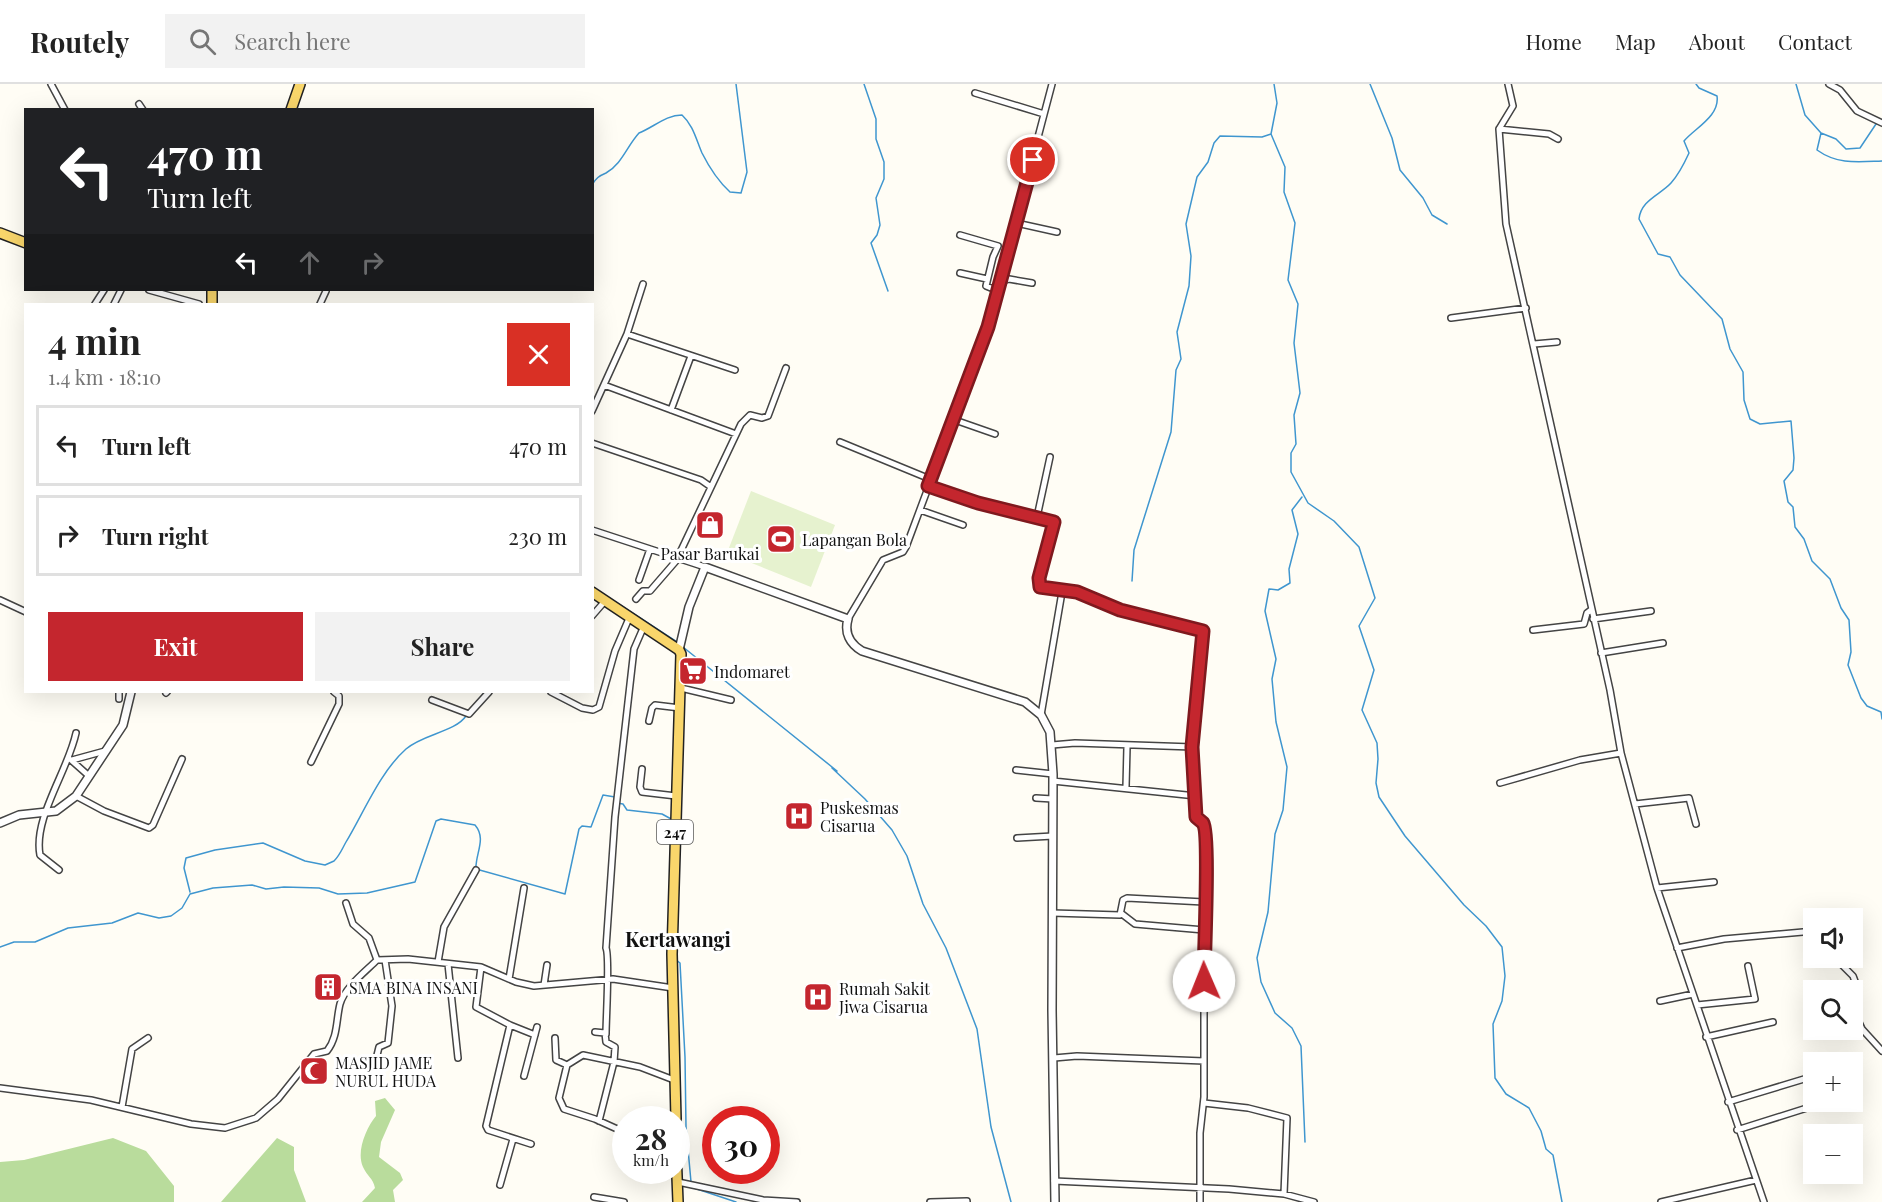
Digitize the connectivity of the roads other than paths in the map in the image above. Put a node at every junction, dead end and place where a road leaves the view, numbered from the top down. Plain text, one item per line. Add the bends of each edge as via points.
1 (51, 84) edge
2 (300, 84) edge
3 (1052, 84) edge
4 (1508, 84) edge
5 (1829, 84) edge
6 (975, 93) dead end
7 (64, 108) edge
8 (292, 108) edge
9 (1044, 114) junction
10 (1882, 123) edge
11 (1499, 129) junction
12 (1558, 139) dead end
13 (1016, 223) junction
14 (1057, 232) dead end
15 (0, 233) edge
16 (960, 235) dead end
17 (1010, 240) junction
18 (24, 242) edge
19 (998, 246) junction
20 (960, 273) dead end
21 (987, 279) junction
22 (999, 282) junction
23 (1032, 283) dead end
24 (644, 284) dead end
25 (152, 291) edge
26 (996, 291) junction
27 (192, 303) edge
28 (1526, 308) junction
29 (1451, 318) dead end
30 (627, 334) junction
31 (1557, 342) dead end
32 (1534, 344) junction
33 (691, 356) junction
34 (786, 368) dead end
35 (735, 370) dead end
36 (604, 385) junction
37 (594, 407) edge
38 (671, 410) junction
39 (952, 419) junction
40 (736, 434) junction
41 (995, 434) dead end
42 (840, 442) dead end
43 (594, 444) edge
44 (1050, 457) dead end
45 (930, 479) junction
46 (928, 486) junction
47 (711, 487) junction
48 (920, 510) junction
49 (1037, 517) junction
50 (963, 525) dead end
51 (594, 531) edge
52 (650, 549) junction
53 (677, 559) junction
54 (705, 567) junction
55 (639, 580) dead end
56 (1062, 592) junction
57 (594, 594) edge
58 (636, 598) dead end
59 (0, 600) edge
60 (604, 601) junction
61 (1591, 610) junction
62 (24, 611) edge
63 (1651, 611) dead end
64 (594, 614) edge
65 (630, 616) junction
66 (849, 619) junction
67 (1593, 619) junction
68 (645, 625) junction
69 (1533, 630) dead end
70 (1663, 643) dead end
71 (680, 647) junction
72 (1601, 653) junction
73 (681, 688) junction
74 (119, 693) edge
75 (130, 693) edge
76 (335, 693) edge
77 (488, 693) edge
78 (553, 693) edge
79 (119, 699) dead end
80 (432, 700) dead end
81 (731, 700) dead end
82 (680, 708) junction
83 (1041, 715) junction
84 (649, 721) dead end
85 (76, 733) dead end
86 (1052, 745) junction
87 (1127, 747) junction
88 (1192, 747) junction
89 (105, 751) junction
90 (1621, 753) junction
91 (71, 759) junction
92 (182, 759) dead end
93 (311, 762) dead end
94 (642, 769) dead end
95 (1016, 770) dead end
96 (89, 776) junction
97 (1053, 778) junction
98 (1500, 783) dead end
99 (1126, 787) junction
100 (76, 796) junction
101 (676, 796) junction
102 (1196, 796) junction
103 (1036, 798) dead end
104 (1053, 799) junction
105 (1635, 804) junction
106 (48, 813) junction
107 (0, 823) edge
108 (1696, 824) dead end
109 (1053, 836) junction
110 (1017, 838) dead end
111 (59, 870) dead end
112 (476, 870) dead end
113 (1714, 882) dead end
114 (524, 888) dead end
115 (1657, 888) junction
116 (1204, 902) junction
117 (346, 903) dead end
118 (1052, 913) junction
119 (1122, 914) junction
120 (1204, 930) junction
121 (1803, 932) edge
122 (650, 940) dead end
123 (672, 941) junction
124 (1677, 948) junction
125 (377, 960) junction
126 (385, 960) junction
127 (438, 962) junction
128 (448, 964) junction
129 (547, 965) dead end
130 (1748, 966) dead end
131 (481, 967) junction
132 (1845, 968) edge
133 (509, 979) junction
134 (606, 980) junction
135 (543, 985) junction
136 (673, 988) junction
137 (1693, 994) junction
138 (1660, 1002) dead end
139 (1696, 1005) junction
140 (1773, 1022) dead end
141 (510, 1025) junction
142 (537, 1027) dead end
143 (596, 1032) dead end
144 (606, 1034) junction
145 (535, 1035) junction
146 (1706, 1037) junction
147 (148, 1038) dead end
148 (555, 1038) dead end
149 (1882, 1050) edge
150 (458, 1058) dead end
151 (1054, 1058) junction
152 (1204, 1061) junction
153 (614, 1062) junction
154 (567, 1065) junction
155 (524, 1076) dead end
156 (1803, 1079) edge
157 (674, 1080) junction
158 (370, 1084) dead end
159 (0, 1088) edge
160 (1728, 1102) junction
161 (1204, 1103) junction
162 (675, 1106) edge
163 (122, 1107) junction
164 (1803, 1109) edge
165 (599, 1121) junction
166 (612, 1126) edge
167 (1737, 1130) junction
168 (513, 1139) junction
169 (531, 1144) dead end
170 (1756, 1180) junction
171 (1054, 1182) junction
172 (678, 1184) edge
173 (690, 1184) edge
174 (500, 1185) dead end
175 (1202, 1187) junction
176 (1281, 1194) junction
177 (594, 1197) dead end
178 (967, 1201) edge
179 (624, 1202) edge
180 (678, 1202) edge
181 (797, 1202) edge
182 (930, 1202) edge
183 (1055, 1202) edge
184 (1200, 1202) edge
185 (1276, 1202) edge
186 (1314, 1202) edge
187 (1662, 1202) edge
188 (1764, 1202) edge

1 - 7 street
2 - 8 main road
3 - 9 street
4 - 11 street via 1513,106
5 - 10 street via 1840,90 1857,111
6 - 9 street
9 - 13 street
11 - 12 street via 1549,134
11 - 28 street via 1506,224
13 - 14 street
13 - 17 street
15 - 18 main road
16 - 19 street
17 - 19 street
17 - 22 street
19 - 21 street
20 - 21 street
21 - 26 street via 987,288
22 - 23 street via 1010,279
22 - 26 street
24 - 30 street
25 - 27 street
26 - 39 street via 988,327
28 - 29 street
28 - 32 street
30 - 33 street
30 - 36 street
31 - 32 street
32 - 61 street
33 - 35 street
33 - 38 street
34 - 40 street via 768,416 750,415
36 - 37 street
36 - 38 street
38 - 40 street
39 - 41 street
39 - 45 street
40 - 47 street
42 - 45 street
43 - 47 street
44 - 49 street
45 - 46 street
46 - 48 street
46 - 49 street
47 - 53 street
48 - 50 street
48 - 66 street via 905,549 883,560
49 - 56 street via 1054,524 1039,586
51 - 52 street
52 - 53 street
52 - 55 street
53 - 54 street
53 - 58 street via 650,591 643,591
54 - 66 street
54 - 71 street via 689,608
56 - 83 street
56 - 88 street via 1077,592 1120,610 1203,631
57 - 60 main road
59 - 62 street
60 - 64 street
60 - 65 main road
61 - 67 street
61 - 69 street via 1584,624
63 - 67 street
65 - 68 main road
65 - 78 street via 598,708 582,708
66 - 83 street via 847,633 862,651 987,688 1025,702
67 - 72 street
68 - 71 main road
68 - 134 street via 634,649 615,817
70 - 72 street
71 - 73 main road, 247
72 - 90 street
73 - 81 street
73 - 82 main road, 247
74 - 79 street
75 - 89 street via 123,725
76 - 93 street via 339,704
77 - 80 street via 468,714
82 - 84 street via 655,705
82 - 101 main road, 247
83 - 86 street
85 - 91 street
86 - 87 street
86 - 97 street
87 - 88 street
87 - 99 street
88 - 102 street
89 - 91 street
89 - 96 street
90 - 98 street via 1580,760
90 - 105 street
91 - 96 street
91 - 106 street
92 - 100 street via 149,828 104,812
94 - 101 street via 642,792
95 - 97 street
96 - 100 street
97 - 99 street
97 - 104 street
99 - 102 street
100 - 106 street via 61,809
101 - 123 main road, 247
102 - 116 street via 1196,817 1203,825 1208,852
103 - 104 street
104 - 109 street
105 - 108 street via 1689,798
105 - 115 street
106 - 107 street via 19,815
106 - 111 street via 39,842 40,855
109 - 110 street
109 - 118 street
112 - 127 street via 444,927
113 - 115 street
114 - 133 street
115 - 124 street
116 - 119 street via 1127,898 1123,900
116 - 120 street
117 - 125 street via 353,924 369,938
118 - 119 street
118 - 151 street
119 - 120 street via 1135,924
120 - 152 street
121 - 124 street
122 - 123 street
123 - 136 main road, 247
124 - 137 street
125 - 126 street
125 - 163 street via 340,1003 330,1047 314,1054 278,1099 256,1118 225,1128
126 - 127 street
126 - 158 street via 392,1006 388,1043 379,1047
127 - 128 street
128 - 131 street
128 - 150 street
129 - 135 street
130 - 139 street via 1755,999
131 - 133 street
131 - 141 street via 476,1008
132 - 149 street via 1856,984 1853,1009 1862,1029
133 - 135 street via 525,985
134 - 135 street
134 - 136 street
134 - 144 street
136 - 157 main road, 247
137 - 138 street
137 - 139 street
139 - 146 street
140 - 146 street
141 - 145 street
141 - 168 street via 486,1122 488,1130
142 - 145 street
143 - 144 street
144 - 153 street via 606,1042 615,1047
145 - 155 street
146 - 160 street
147 - 163 street via 132,1049
148 - 154 street via 556,1060
151 - 152 street
151 - 171 street
152 - 161 street
153 - 154 street via 583,1055
153 - 157 street
153 - 165 street
154 - 165 street via 560,1103 564,1109
156 - 160 street
157 - 162 main road, 247
159 - 163 street
160 - 167 street
161 - 175 street via 1200,1133
161 - 176 street via 1287,1118
164 - 167 street
165 - 166 street
167 - 170 street
168 - 169 street
168 - 174 street
170 - 187 street
170 - 188 street
171 - 175 street
171 - 183 street
172 - 180 main road
173 - 181 street via 763,1200
175 - 176 street
175 - 184 street
176 - 185 street
176 - 186 street
177 - 179 street
178 - 182 street

